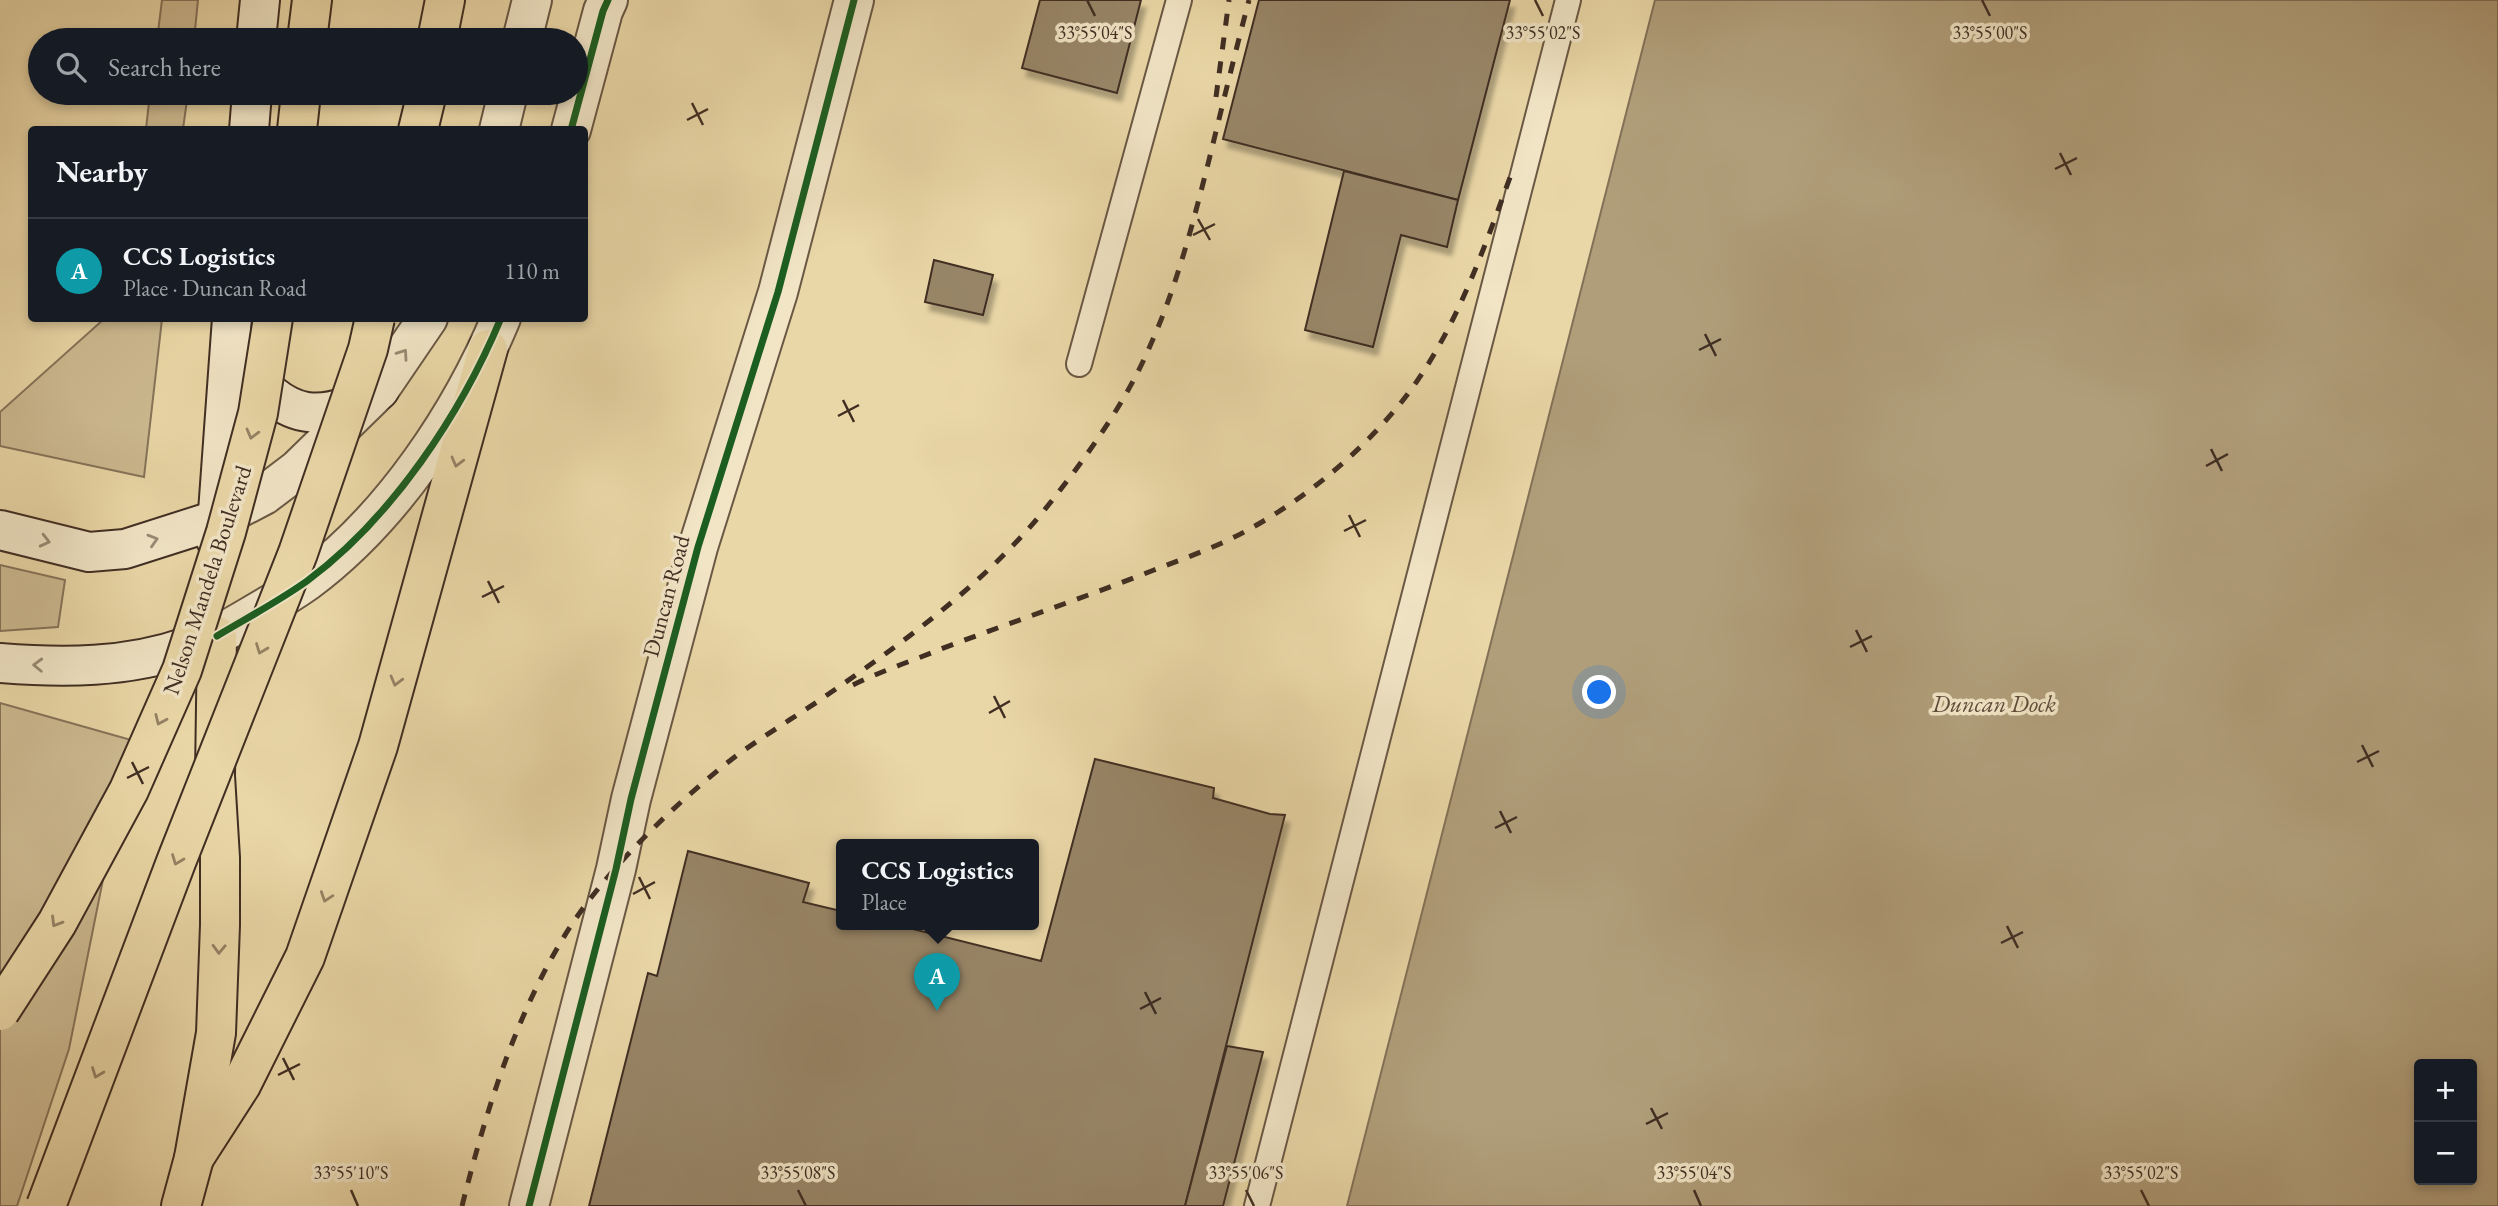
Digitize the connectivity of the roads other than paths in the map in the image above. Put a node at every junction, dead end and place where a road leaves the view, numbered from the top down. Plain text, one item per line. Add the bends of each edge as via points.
1 (260, 0) edge
2 (312, 0) edge
3 (444, 0) edge
4 (532, 0) edge
5 (854, 0) edge
6 (1179, 0) edge
7 (1568, 0) edge
8 (605, 4) edge
9 (257, 28) edge
10 (308, 28) edge
11 (439, 28) edge
12 (525, 28) edge
13 (588, 67) edge
14 (251, 105) edge
15 (300, 105) edge
16 (424, 105) edge
17 (505, 105) edge
18 (578, 105) edge
19 (249, 126) edge
20 (297, 126) edge
21 (419, 126) edge
22 (500, 126) edge
23 (572, 126) edge
24 (233, 322) edge
25 (234, 322) edge
26 (273, 322) edge
27 (374, 322) edge
28 (425, 322) edge
29 (495, 334) edge
30 (1079, 364) dead end
31 (379, 390) junction
32 (215, 520) junction
33 (0, 530) edge
34 (217, 636) junction
35 (0, 663) edge
36 (0, 1011) edge
37 (194, 1158) junction
38 (46, 1206) edge
39 (181, 1206) edge
40 (529, 1206) edge
41 (1257, 1206) edge

1 - 9 street
2 - 10 highway
3 - 11 highway
4 - 12 street
5 - 40 street, Duncan Road via 778,292 698,547
6 - 30 lane
7 - 41 lane
8 - 13 street
14 - 19 street
15 - 20 highway
16 - 21 highway
17 - 22 street
18 - 23 street
24 - 32 street
25 - 31 street via 244,364 258,383 293,408 317,414 334,412
26 -> 36 highway, Nelson Mandela Boulevard, bridge via 258,413 182,670 129,790 57,923
27 -> 38 highway, bridge via 298,553
31 -> 28 street
29 - 34 street via 447,424 365,528 308,580
29 -> 37 highway via 378,746 305,957 241,1085
31 - 32 street via 297,470 264,495
33 -> 32 street via 89,552 125,549
32 - 34 street
34 -> 35 street via 136,661 75,667
34 -> 37 highway via 220,925 216,1019
37 - 39 highway

